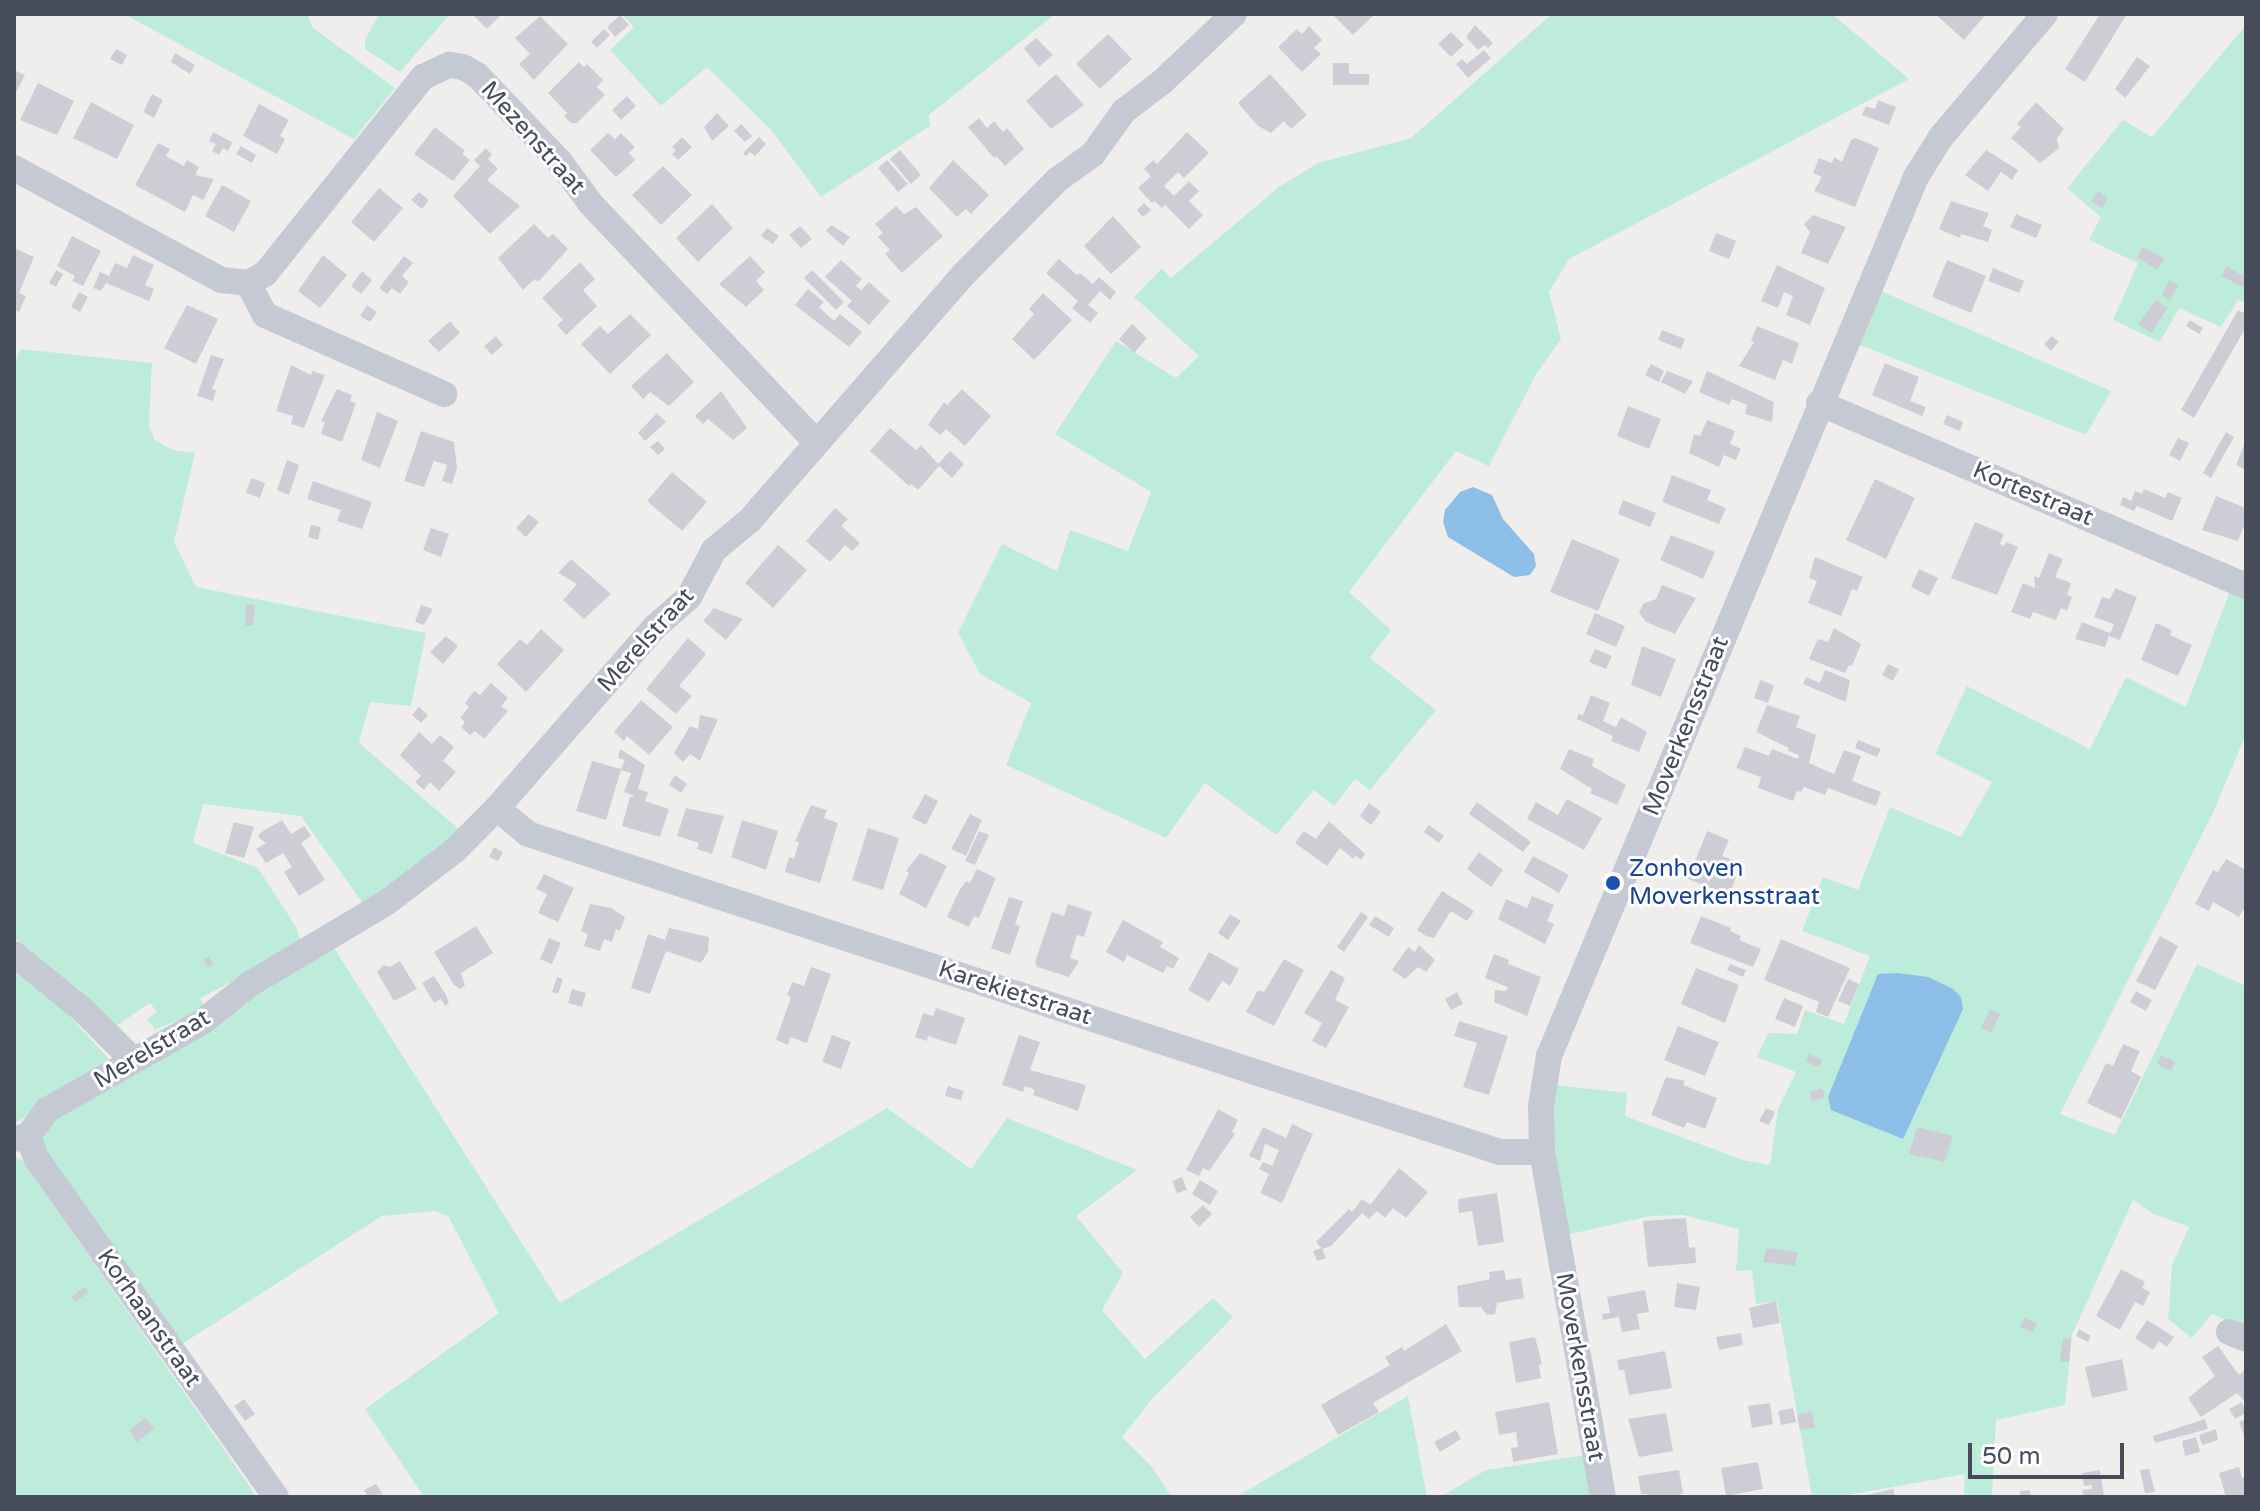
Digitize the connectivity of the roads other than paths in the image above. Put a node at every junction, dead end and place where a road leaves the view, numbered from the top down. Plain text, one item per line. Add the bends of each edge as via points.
1 (1234, 14) edge
2 (2045, 14) edge
3 (14, 168) edge
4 (248, 283) junction
5 (444, 394) dead end
6 (1819, 403) junction
7 (816, 442) junction
8 (2246, 586) edge
9 (497, 808) junction
10 (14, 954) edge
11 (133, 1060) junction
12 (21, 1138) edge
13 (1542, 1152) junction
14 (276, 1497) edge
15 (1603, 1497) edge

1 - 7 street, Merelstraat via 1124,111 1093,154 1057,180 963,275
2 - 6 street, Moverkensstraat via 1941,137 1916,177
3 - 4 street via 221,280
4 - 5 street via 265,315
4 - 7 street, Mezenstraat via 265,274 423,77 449,65 463,67 477,75 560,162 591,204
6 - 8 street, Kortestraat
6 - 13 street, Moverkensstraat via 1549,1056 1541,1106
7 - 9 street, Merelstraat via 750,520 714,550 689,597 655,627
9 - 11 street, Merelstraat via 429,873 386,903 250,984 202,1022
9 - 13 street, Karekietstraat via 528,834 1500,1152
10 - 11 street
11 - 12 street, Merelstraat via 47,1110
12 - 14 street, Korhaanstraat
13 - 15 street, Moverkensstraat

